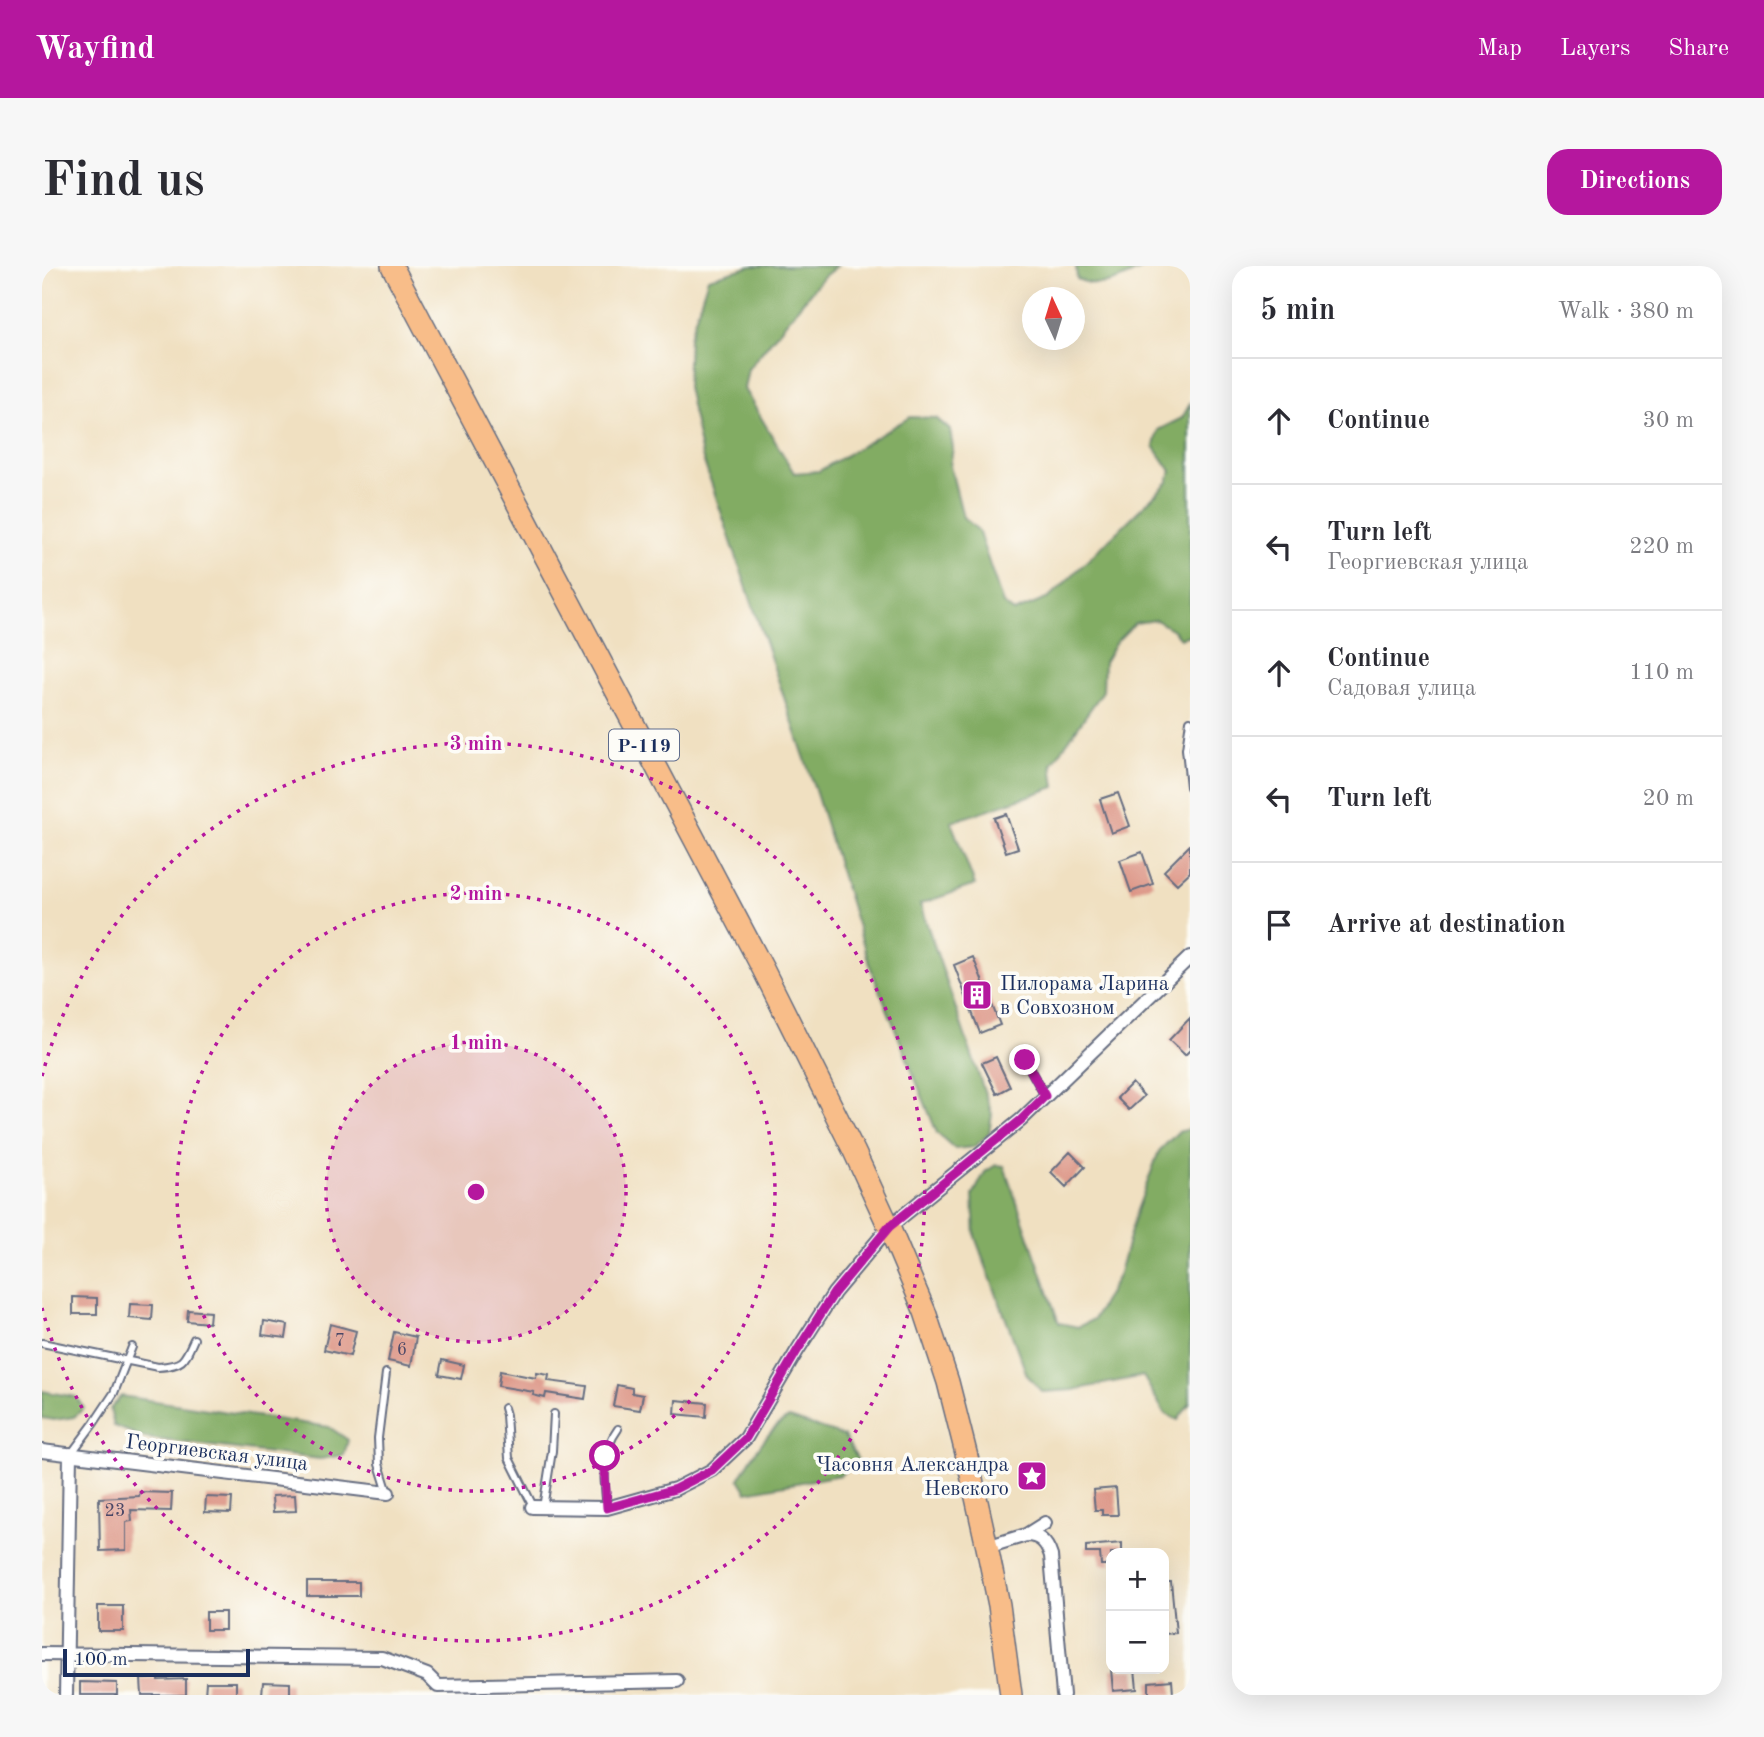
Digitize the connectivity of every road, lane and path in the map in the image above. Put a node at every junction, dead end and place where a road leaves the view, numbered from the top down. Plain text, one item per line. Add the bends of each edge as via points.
1 (392, 266) edge
2 (1190, 721) edge
3 (1190, 787) edge
4 (1190, 957) edge
5 (1025, 1060) dead end
6 (1045, 1096) junction
7 (889, 1227) junction
8 (194, 1339) dead end
9 (42, 1343) edge
10 (132, 1347) dead end
11 (127, 1361) junction
12 (386, 1373) dead end
13 (504, 1408) dead end
14 (554, 1414) dead end
15 (618, 1429) dead end
16 (42, 1451) edge
17 (70, 1454) junction
18 (388, 1493) joint
19 (536, 1507) junction
20 (607, 1508) junction
21 (1045, 1523) dead end
22 (1026, 1535) junction
23 (987, 1547) junction
24 (42, 1654) edge
25 (67, 1654) junction
26 (677, 1681) dead end
27 (438, 1690) edge
28 (66, 1695) edge
29 (1011, 1695) edge
30 (1063, 1695) edge

1 - 7 highway, Р-119 via 763,969
2 - 3 lane via 1186,749
4 - 6 street
5 - 6 lane
6 - 7 street
7 - 20 street via 834,1293 746,1438 712,1470 675,1489
7 - 23 highway, Р-119 via 948,1382
8 - 11 lane via 186,1357 175,1366
9 - 11 lane
10 - 11 lane
11 - 17 lane via 114,1393
12 - 18 lane via 378,1438 379,1464
13 - 19 lane via 509,1458
14 - 19 lane via 552,1451
15 - 20 lane via 605,1456
16 - 17 street, Георгиевская улица
17 - 18 street, Георгиевская улица
17 - 25 street
19 - 20 street
21 - 22 street
22 - 23 street
22 - 30 street via 1041,1539 1051,1556
23 - 29 highway, Р-119
24 - 25 street
25 - 27 street via 382,1658 427,1675
25 - 28 street
26 - 27 street

